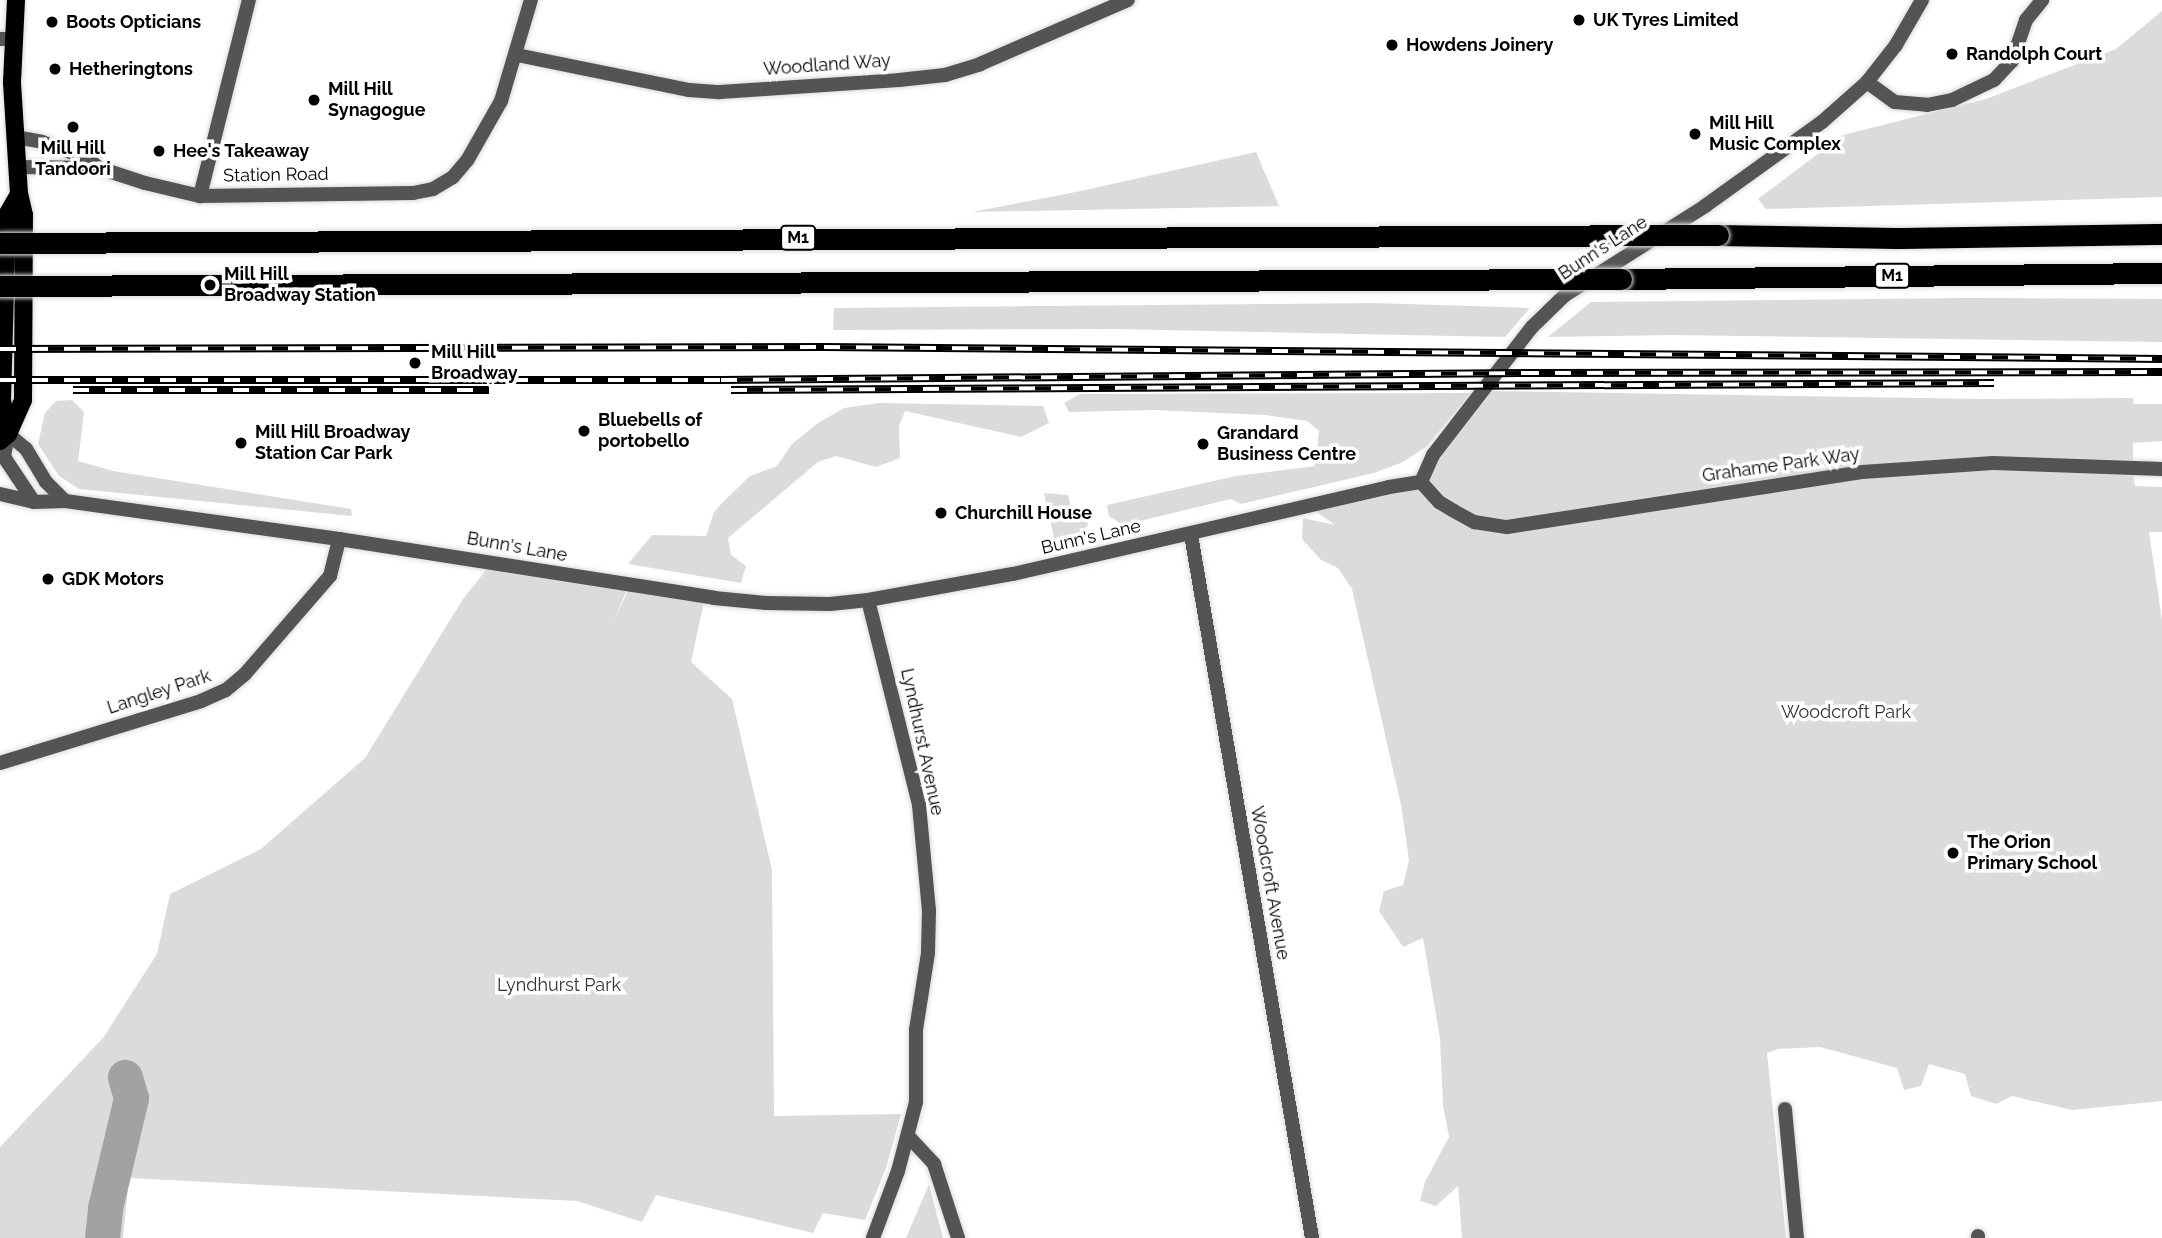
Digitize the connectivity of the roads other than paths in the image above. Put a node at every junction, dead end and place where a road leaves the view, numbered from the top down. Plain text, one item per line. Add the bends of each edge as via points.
1 (16, 0) edge
2 (249, 0) edge
3 (531, 0) edge
4 (1128, 0) edge
5 (1923, 0) edge
6 (2042, 0) edge
7 (7, 39) edge
8 (517, 55) junction
9 (1867, 82) junction
10 (15, 138) junction
11 (17, 167) junction
12 (99, 168) junction
13 (200, 196) junction
14 (2162, 234) edge
15 (0, 243) edge
16 (2162, 274) edge
17 (0, 286) edge
18 (3, 436) edge
19 (2162, 469) edge
20 (1421, 482) junction
21 (0, 494) edge
22 (65, 501) junction
23 (34, 502) junction
24 (1191, 535) junction
25 (339, 539) junction
26 (869, 600) junction
27 (0, 763) edge
28 (1785, 1109) dead end
29 (909, 1137) junction
30 (873, 1238) edge
31 (957, 1238) edge
32 (1312, 1238) edge
33 (1797, 1238) edge

1 - 7 main road
2 - 13 street
3 - 8 street
4 - 8 street, Woodland Way via 980,64 945,75 899,80 689,90
5 - 9 street, Bunn's Lane
6 - 9 street via 2026,20 2012,61 1994,80 1963,95 1927,105 1895,102
7 - 10 main road
8 - 13 street, Station Road via 501,101 468,159 453,177 433,189
9 - 20 street, Bunn's Lane via 1764,165 1565,295 1532,327 1433,455
10 - 11 main road
10 - 12 street, Station Road via 87,158
11 - 12 street, Station Road
11 - 18 main road via 24,215 23,400
12 - 13 street, Station Road
14 - 15 highway, M1, bridge
16 - 17 highway, M1, bridge
18 - 22 street via 26,449 46,482
18 - 23 street via 4,457
19 - 20 street, Grahame Park Way via 1993,463 1862,472 1507,527 1474,522 1439,502
20 - 24 street, Bunn's Lane
21 - 23 street, Bunn's Lane
22 - 23 street, Bunn's Lane
22 - 25 street, Bunn's Lane
24 - 26 street, Bunn's Lane
24 - 32 street, Woodcroft Avenue
25 - 26 street, Bunn's Lane via 714,598 766,603
25 - 27 street, Langley Park via 330,576 226,690
26 - 29 street, Lyndhurst Avenue via 919,805 928,898 928,953 916,1030 916,1102
28 - 33 street
29 - 30 street, Lyndhurst Avenue
29 - 31 street via 934,1164

